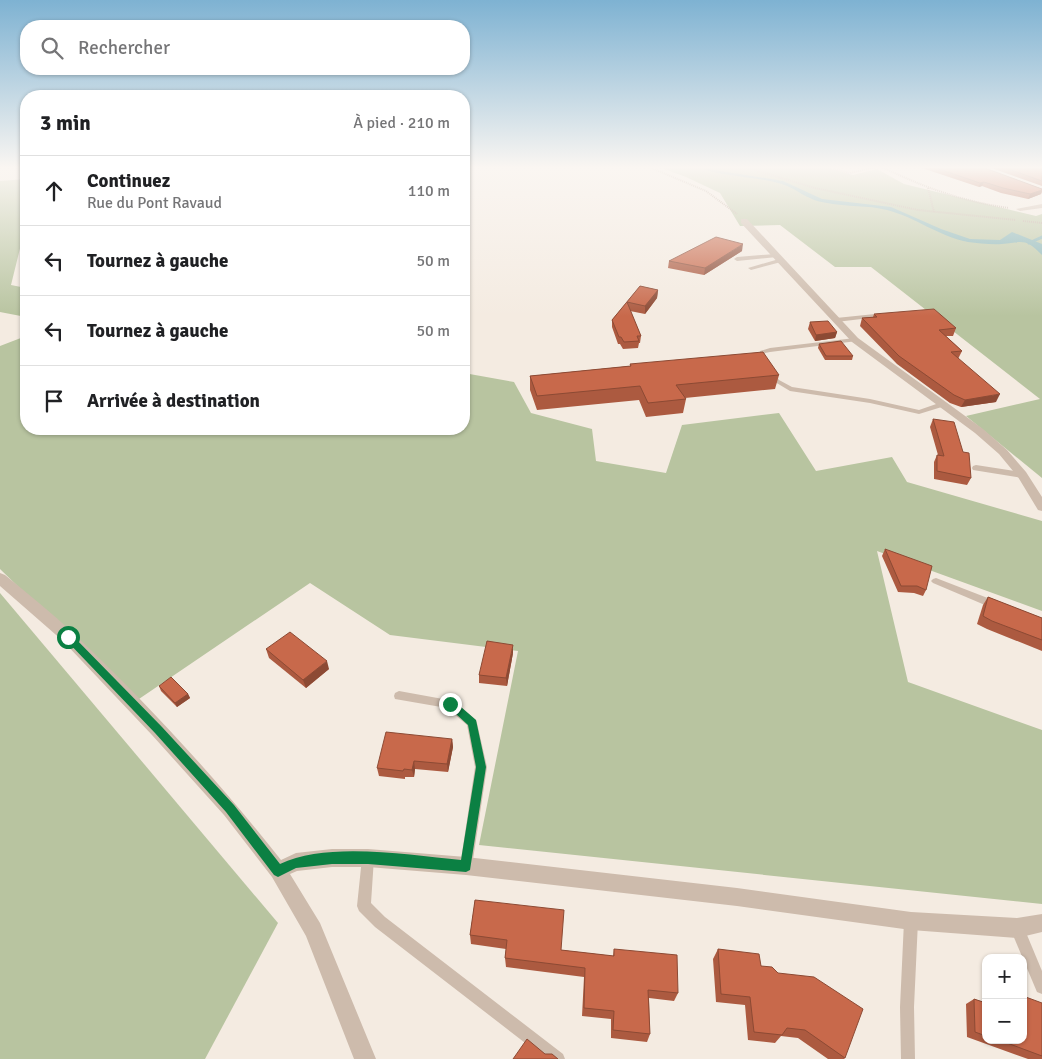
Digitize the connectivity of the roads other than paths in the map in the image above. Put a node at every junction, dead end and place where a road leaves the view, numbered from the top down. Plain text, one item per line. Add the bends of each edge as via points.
1 (744, 221) road end
2 (777, 258) junction
3 (737, 259) edge
4 (751, 268) dead end
5 (894, 314) edge
6 (836, 320) junction
7 (855, 340) junction
8 (942, 404) junction
9 (976, 468) dead end
10 (1022, 474) junction
11 (1042, 508) edge
12 (0, 578) edge
13 (936, 582) dead end
14 (1006, 609) edge
15 (399, 696) dead end
16 (368, 858) junction
17 (466, 866) junction
18 (278, 871) junction
19 (911, 921) junction
20 (1042, 923) edge
21 (1017, 928) junction
22 (1042, 987) edge
23 (365, 1059) edge
24 (558, 1059) edge
25 (908, 1059) edge

1 - 2 street
2 - 3 lane
2 - 4 lane
2 - 6 street
5 - 6 lane
6 - 7 street
7 - 8 street
7 - 8 lane via 770,350 762,352 761,360 777,381 790,389 919,412
8 - 10 street via 1003,452
9 - 10 lane
10 - 11 street
12 - 18 street via 68,637 158,730 230,809
13 - 14 lane
15 - 17 lane via 450,704 472,723 481,767
16 - 17 street
16 - 18 street via 296,862
16 - 24 lane via 364,906 380,922
17 - 19 street
18 - 23 street via 313,930
19 - 21 street
19 - 25 lane
20 - 21 street
21 - 22 lane

